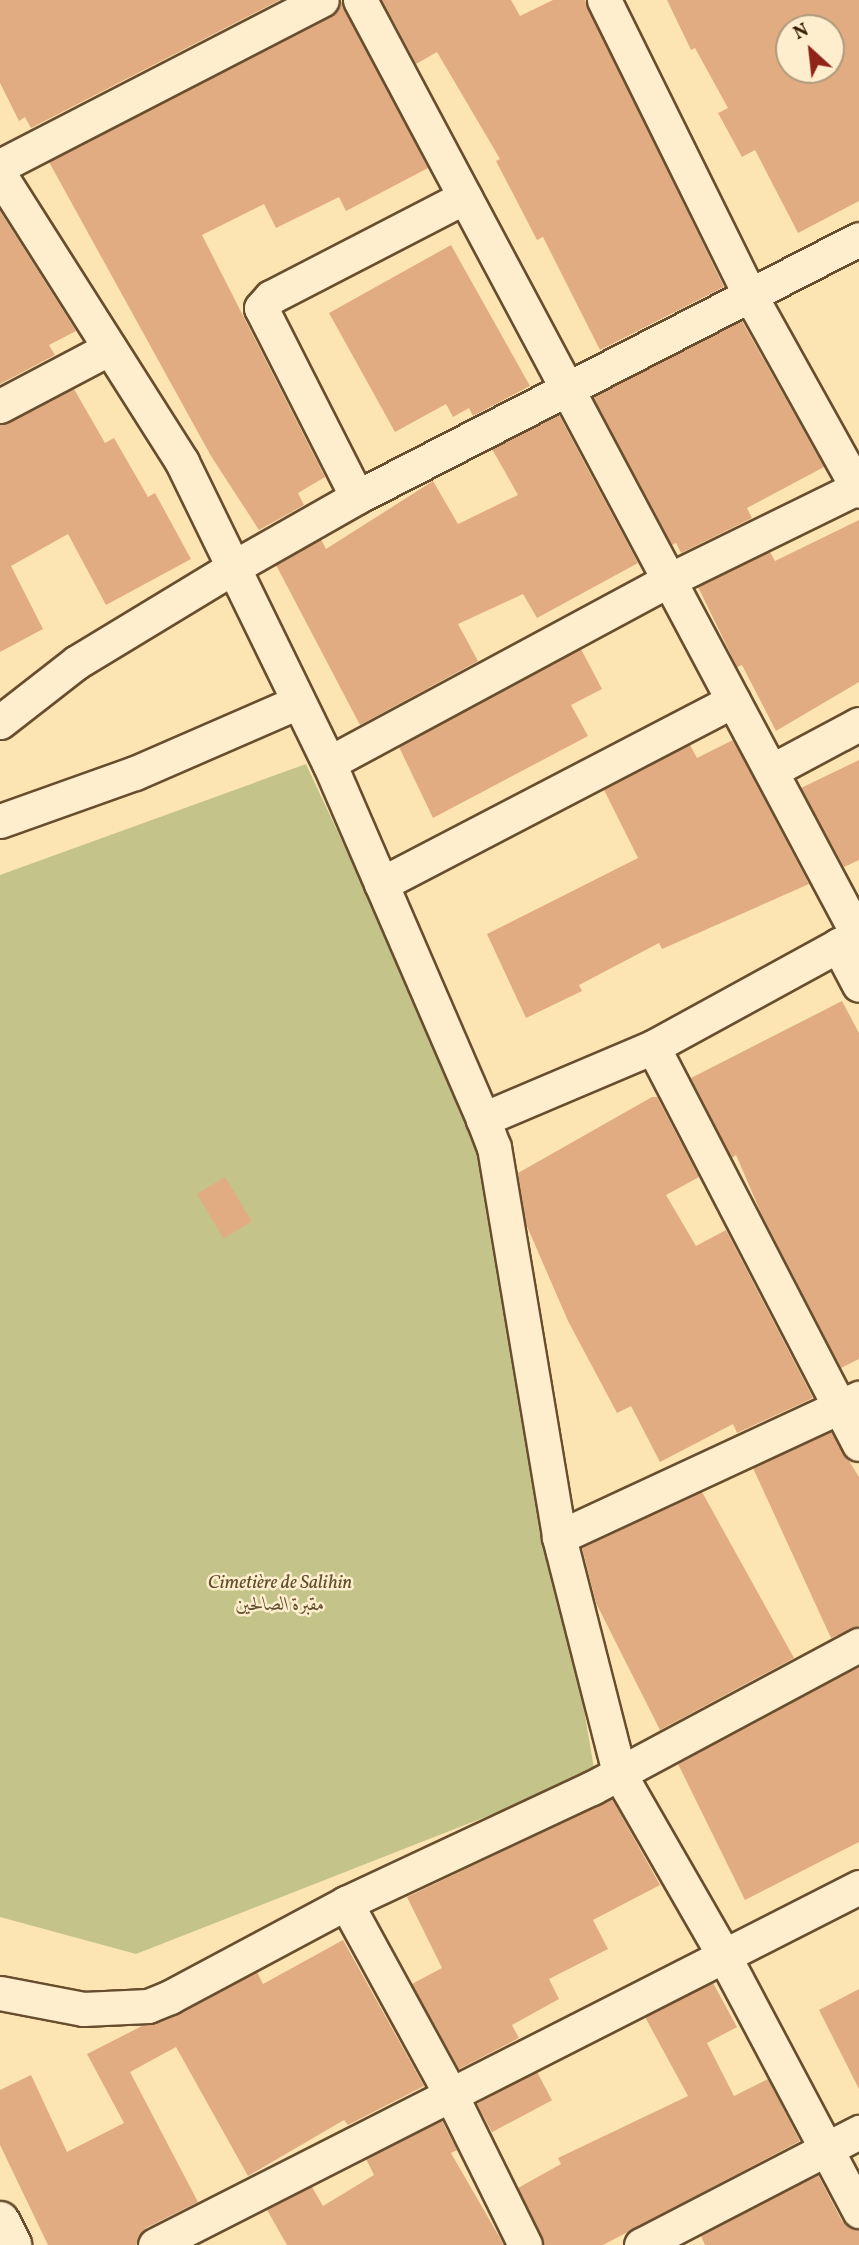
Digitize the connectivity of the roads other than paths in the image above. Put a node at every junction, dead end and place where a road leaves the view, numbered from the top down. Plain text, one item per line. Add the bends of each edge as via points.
1 (322, 0) edge
2 (360, 0) edge
3 (604, 0) edge
4 (0, 166) edge
5 (0, 175) edge
6 (465, 197) junction
7 (859, 239) edge
8 (750, 295) junction
9 (110, 348) junction
10 (568, 390) junction
11 (0, 407) edge
12 (858, 490) edge
13 (357, 497) junction
14 (234, 567) junction
15 (669, 580) junction
16 (733, 701) junction
17 (298, 702) junction
18 (0, 722) edge
19 (859, 723) edge
20 (329, 762) junction
21 (771, 771) junction
22 (0, 821) edge
23 (381, 884) junction
24 (852, 938) edge
25 (859, 985) edge
26 (653, 1047) junction
27 (483, 1119) junction
28 (850, 1403) edge
29 (859, 1444) edge
30 (559, 1537) junction
31 (859, 1644) edge
32 (620, 1773) junction
33 (859, 1886) edge
34 (346, 1903) junction
35 (723, 1954) junction
36 (0, 1993) edge
37 (450, 2093) junction
38 (859, 2133) edge
39 (826, 2149) junction
40 (859, 2211) edge
41 (0, 2221) edge
42 (680, 2236) edge
43 (12, 2245) edge
44 (155, 2245) edge
45 (525, 2245) edge
46 (641, 2245) edge

1 - 4 street
2 - 6 street
3 - 8 street
5 - 9 street
6 - 10 street
6 - 13 street via 271,296 261,308
7 - 8 street
8 - 10 street
8 - 12 street
9 - 11 street
9 - 14 street via 181,462
10 - 13 street
10 - 15 street
12 - 15 street
13 - 14 street
14 - 17 street
14 - 18 street via 77,662
15 - 16 street
15 - 20 street
16 - 21 street
16 - 23 street
17 - 20 street
17 - 22 street via 135,774
19 - 21 street
20 - 23 street
21 - 24 street
23 - 27 street
24 - 25 street
24 - 26 street
26 - 27 street
26 - 28 street
27 - 30 street via 494,1147
28 - 29 street
28 - 30 street
30 - 32 street
31 - 32 street
32 - 34 street
32 - 35 street
33 - 35 street
34 - 36 street via 148,2006 53,2007
34 - 37 street
35 - 37 street
35 - 39 street
37 - 44 street
37 - 45 street
38 - 39 street
39 - 40 street
39 - 42 street
41 - 43 street
42 - 46 street

